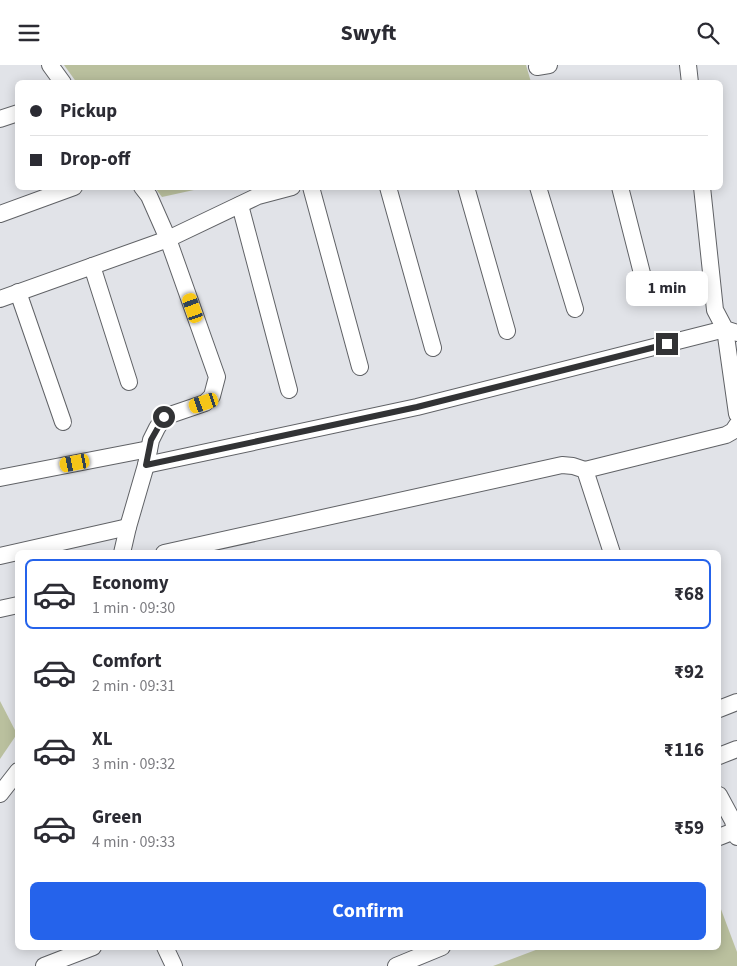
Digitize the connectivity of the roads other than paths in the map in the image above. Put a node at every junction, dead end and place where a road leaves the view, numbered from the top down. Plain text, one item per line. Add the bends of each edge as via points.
1 (50, 65) edge
2 (688, 65) edge
3 (61, 80) edge
4 (690, 80) edge
5 (15, 114) edge
6 (0, 119) edge
7 (66, 190) edge
8 (144, 190) edge
9 (281, 190) edge
10 (313, 190) edge
11 (389, 190) edge
12 (467, 190) edge
13 (539, 190) edge
14 (621, 190) edge
15 (702, 190) edge
16 (240, 205) junction
17 (0, 214) edge
18 (168, 239) junction
19 (92, 266) junction
20 (18, 292) junction
21 (648, 297) dead end
22 (0, 299) edge
23 (575, 309) dead end
24 (507, 331) dead end
25 (731, 331) edge
26 (433, 347) dead end
27 (360, 367) dead end
28 (129, 382) dead end
29 (289, 390) dead end
30 (737, 414) edge
31 (63, 422) dead end
32 (737, 425) edge
33 (149, 449) junction
34 (146, 465) junction
35 (585, 470) junction
36 (0, 478) edge
37 (128, 527) junction
38 (26, 550) edge
39 (123, 550) edge
40 (178, 550) edge
41 (611, 550) edge
42 (15, 553) edge
43 (0, 556) edge
44 (15, 606) edge
45 (0, 609) edge
46 (737, 702) edge
47 (721, 708) edge
48 (737, 749) edge
49 (721, 755) edge
50 (15, 775) edge
51 (0, 795) edge
52 (721, 799) edge
53 (736, 833) edge
54 (721, 837) edge
55 (85, 950) edge
56 (166, 950) edge
57 (435, 950) edge
58 (44, 966) edge
59 (174, 966) edge
60 (396, 966) edge

1 - 3 street
2 - 4 street
5 - 6 street
7 - 17 street
8 - 18 street
9 - 16 street
10 - 27 street
11 - 26 street
12 - 24 street
13 - 23 street
14 - 21 street
15 - 25 street via 715,310
16 - 18 street
16 - 29 street
18 - 19 street
18 - 33 street via 217,377 212,397 164,417
19 - 20 street
19 - 28 street
20 - 22 street
20 - 31 street
25 - 30 street
25 - 34 street via 417,407
32 - 35 street via 726,435
33 - 34 street
33 - 36 street
34 - 37 street
35 - 40 street via 562,465
35 - 41 street
37 - 38 street
37 - 39 street
42 - 43 street
44 - 45 street
46 - 47 street
48 - 49 street
50 - 51 street
52 - 53 street
53 - 54 street
55 - 58 street
56 - 59 street
57 - 60 street

